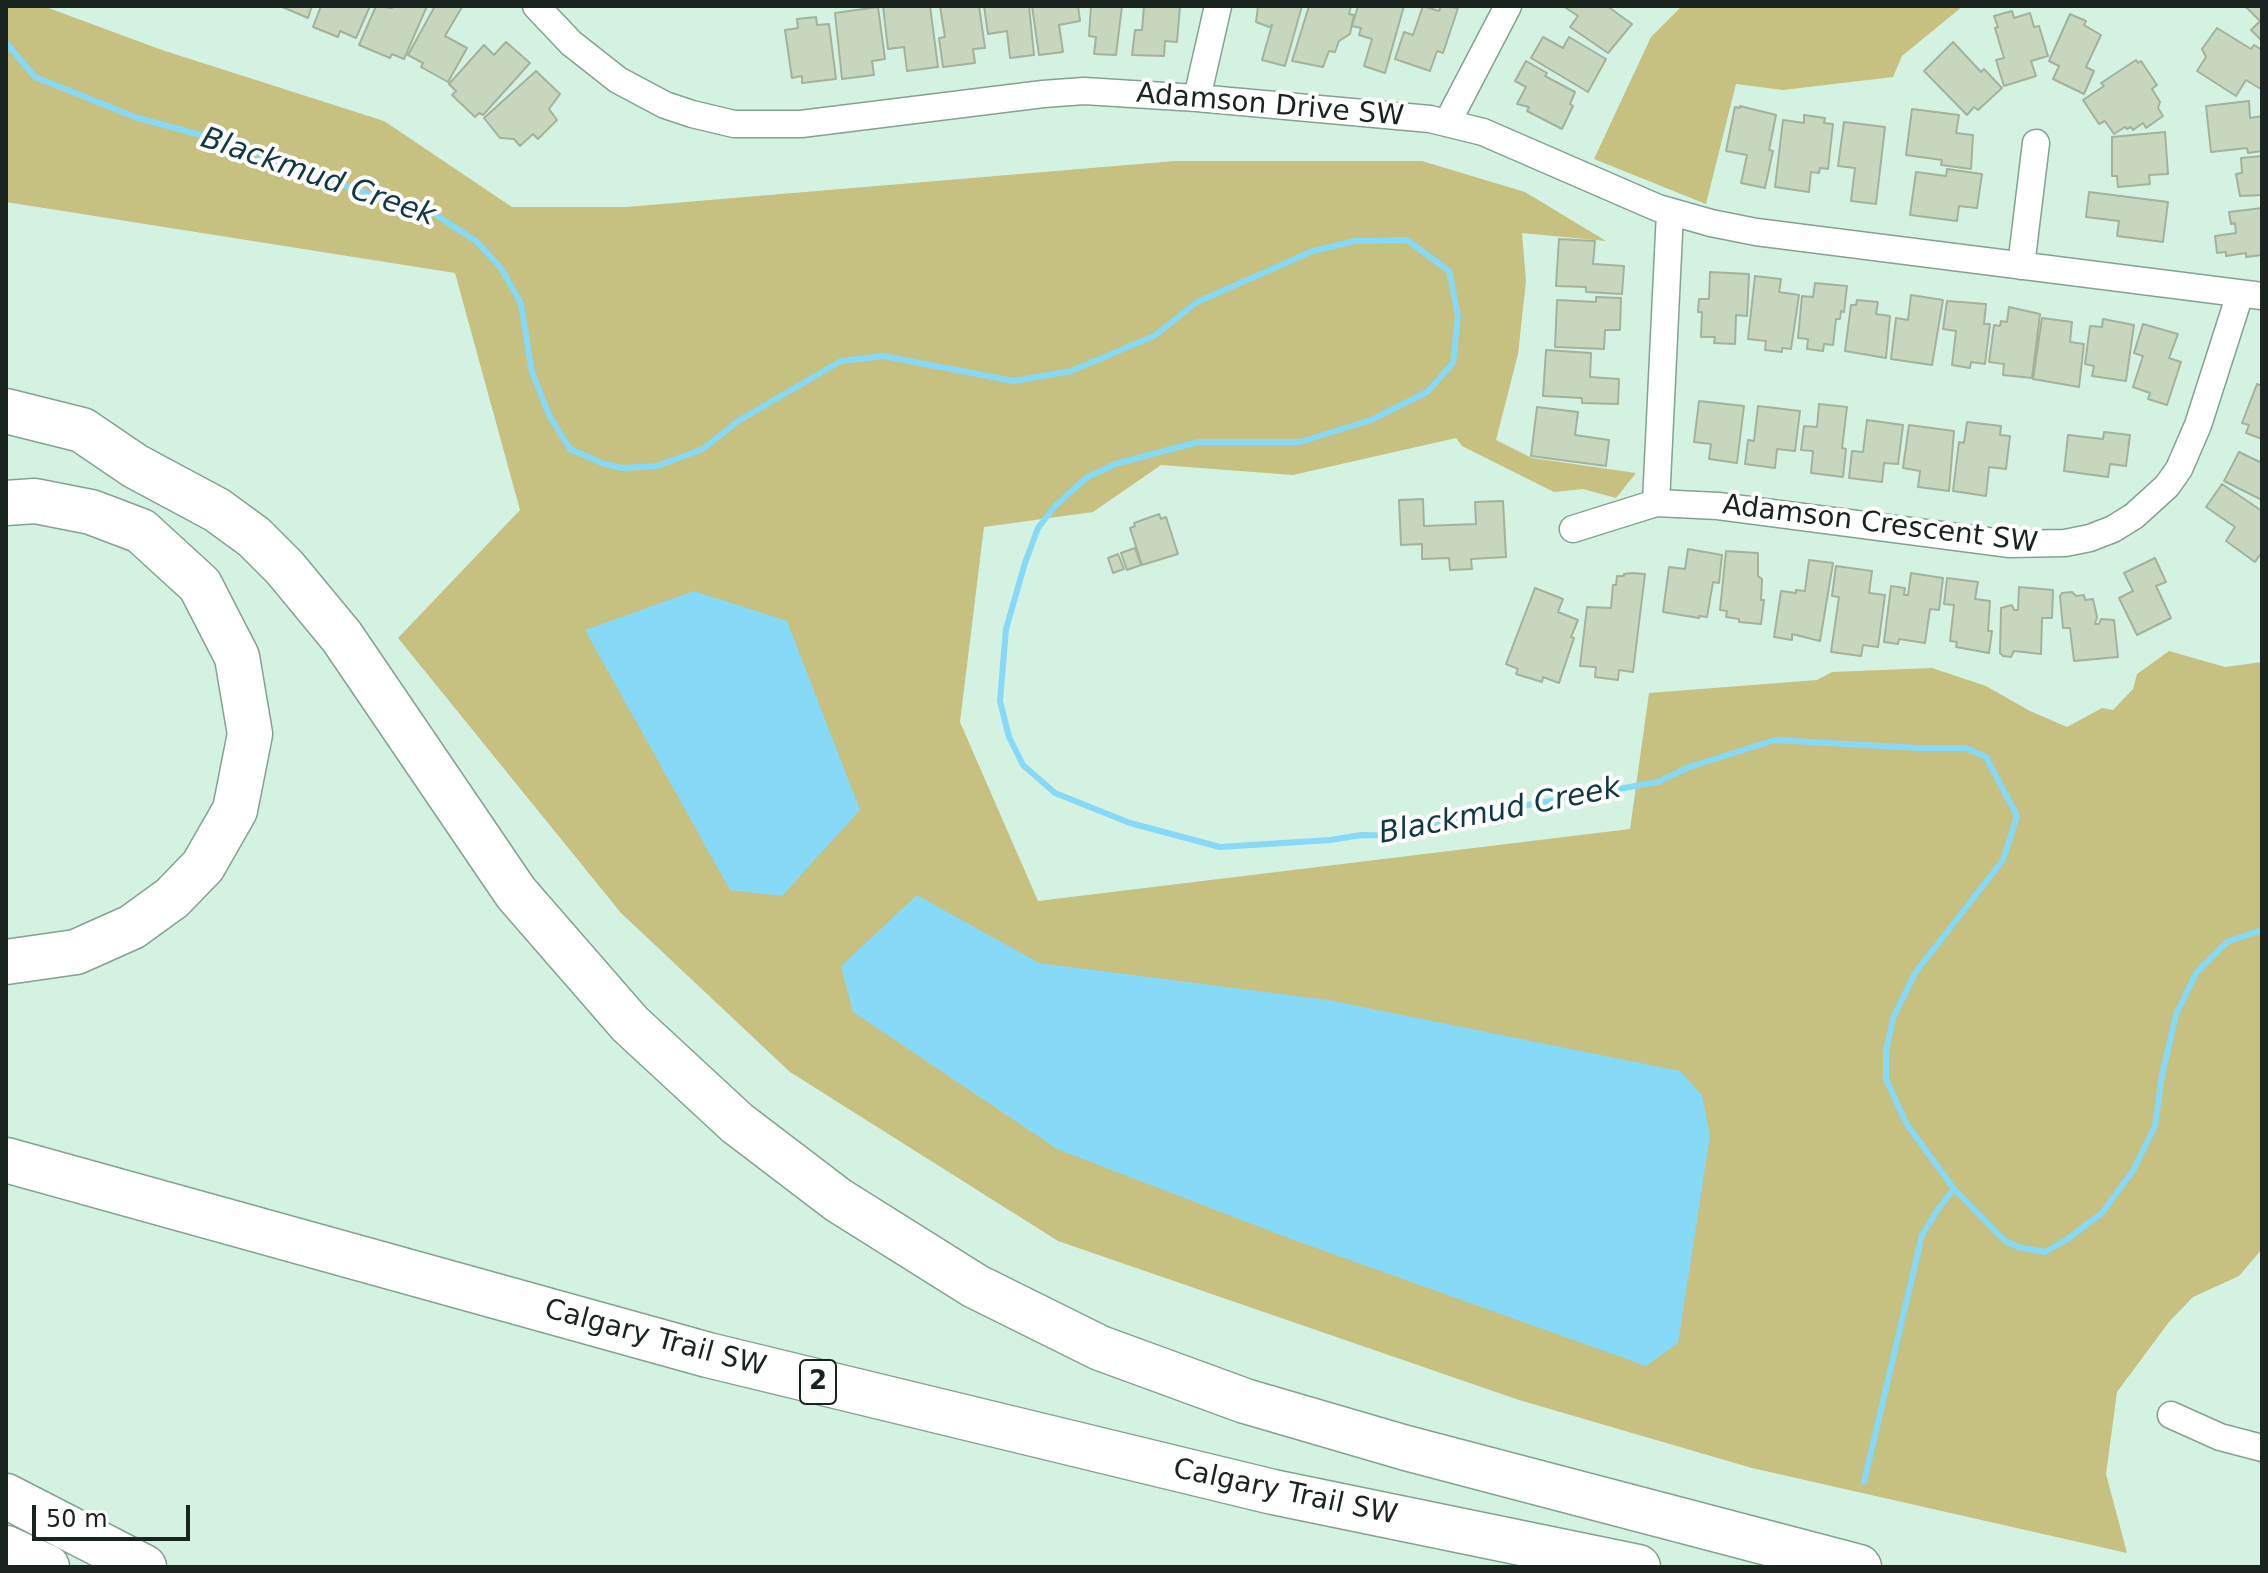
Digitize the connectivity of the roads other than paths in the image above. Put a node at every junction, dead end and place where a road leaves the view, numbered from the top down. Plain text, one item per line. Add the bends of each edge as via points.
1 (536, 6) edge
2 (1218, 6) edge
3 (1508, 6) edge
4 (1197, 98) junction
5 (1447, 123) junction
6 (2036, 143) dead end
7 (1670, 212) junction
8 (2021, 266) junction
9 (2251, 295) edge
10 (6, 411) edge
11 (6, 441) edge
12 (135, 466) junction
13 (6, 503) edge
14 (1656, 503) junction
15 (1573, 529) dead end
16 (6, 962) edge
17 (6, 1160) edge
18 (2171, 1415) dead end
19 (2262, 1448) edge
20 (6, 1496) edge
21 (6, 1548) edge
22 (47, 1567) edge
23 (144, 1567) edge
24 (1638, 1567) edge
25 (1859, 1567) edge

1 - 4 street, Adamson Drive SW via 596,65 630,87 678,110 734,124 801,124 1084,91
2 - 4 street
3 - 5 street
4 - 5 street, Adamson Drive SW
5 - 7 street, Adamson Drive SW via 1493,136
6 - 8 street
7 - 8 street, Adamson Drive SW via 1756,232
7 - 14 street
8 - 9 street, Adamson Drive SW
9 - 14 street, Adamson Crescent SW via 2179,469 2134,516 2090,538 2010,544 1718,506
10 - 12 highway via 82,430
11 - 12 highway via 54,443
12 - 25 highway via 217,510 285,568 342,637 516,893 630,1024 737,1123 838,1200 975,1286 1100,1348 1216,1391 1406,1448
13 - 16 highway via 35,501 91,512 141,531 200,585 237,657 250,734 235,810 203,866 172,898 132,927 76,952
14 - 15 street, Adamson Crescent SW
17 - 24 highway, Calgary Trail SW / 2 via 753,1366 1273,1492
18 - 19 street
20 - 23 highway
21 - 22 highway

